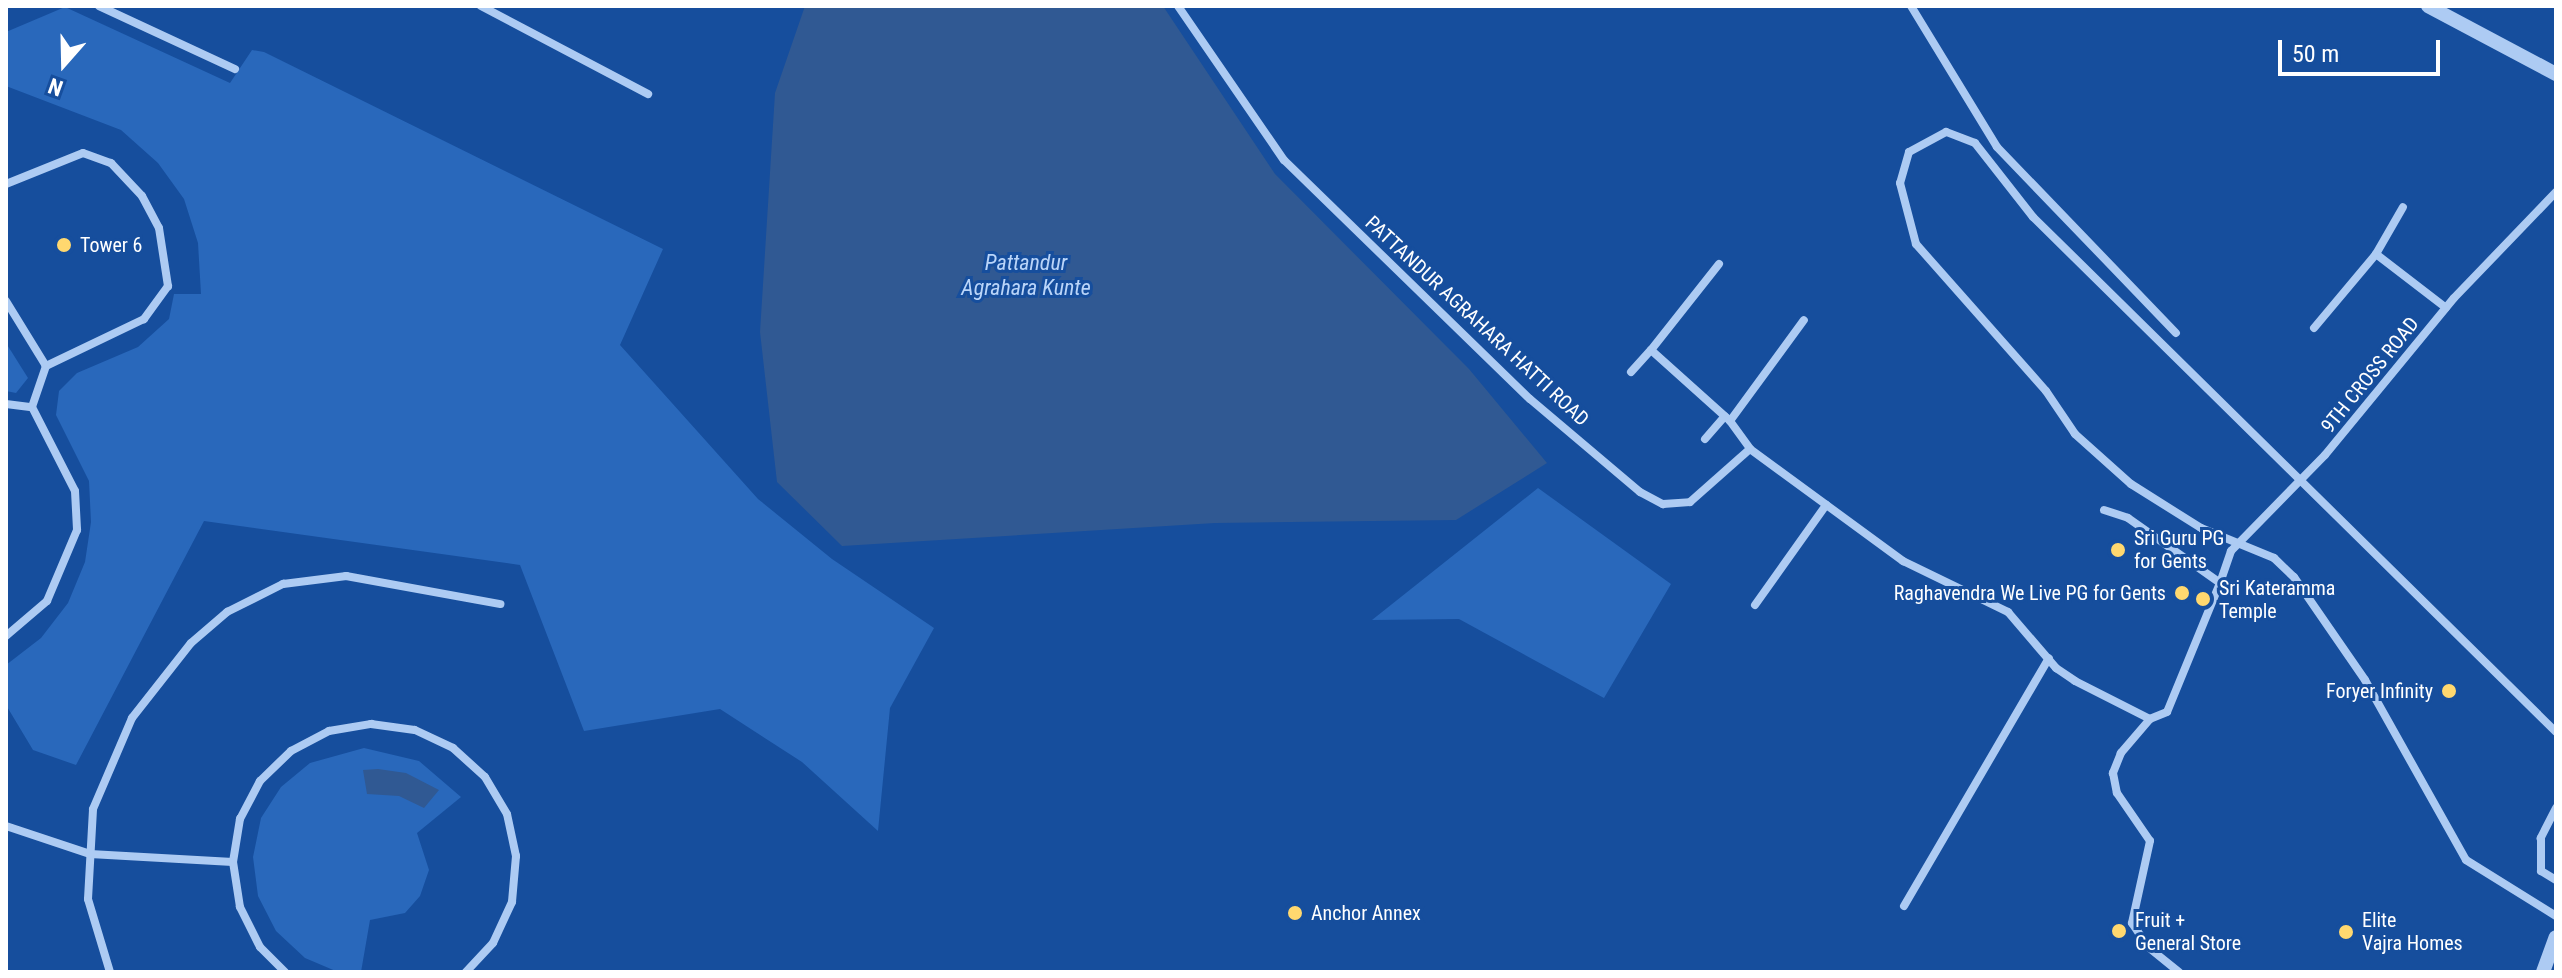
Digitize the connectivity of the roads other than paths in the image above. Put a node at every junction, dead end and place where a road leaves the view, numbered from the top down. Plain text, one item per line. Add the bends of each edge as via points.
1 (99, 6) edge
2 (481, 6) edge
3 (1178, 6) edge
4 (1911, 6) edge
5 (2428, 6) edge
6 (115, 9) edge
7 (235, 69) dead end
8 (2556, 74) edge
9 (648, 94) dead end
10 (6, 184) edge
11 (2556, 192) edge
12 (2403, 207) dead end
13 (2376, 254) junction
14 (1719, 264) dead end
15 (6, 301) edge
16 (2446, 308) junction
17 (1804, 320) dead end
18 (2314, 328) dead end
19 (2176, 333) dead end
20 (1651, 350) junction
21 (46, 366) junction
22 (1631, 372) dead end
23 (6, 404) edge
24 (32, 407) junction
25 (1727, 419) junction
26 (1705, 439) dead end
27 (1750, 449) junction
28 (2301, 478) junction
29 (1826, 505) junction
30 (2104, 510) dead end
31 (2238, 542) junction
32 (2220, 583) junction
33 (500, 604) dead end
34 (1755, 605) dead end
35 (6, 636) edge
36 (2049, 658) junction
37 (2150, 719) junction
38 (2556, 732) edge
39 (2556, 808) edge
40 (6, 826) edge
41 (90, 854) junction
42 (233, 862) junction
43 (2556, 880) edge
44 (1904, 906) dead end
45 (2556, 916) edge
46 (2556, 937) edge
47 (2548, 967) edge
48 (110, 972) edge
49 (285, 972) edge
50 (466, 972) edge
51 (2179, 972) edge

1 - 6 street
2 - 9 street
3 - 27 street, PATTANDUR AGRAHARA HATTI ROAD via 1284,160 1530,399 1640,492 1663,504 1690,502
4 - 19 street via 1997,147
5 - 8 street
6 - 7 street
10 - 21 street via 83,153 111,163 142,196 165,253 168,286 144,319
11 - 16 street, 9TH CROSS ROAD
12 - 13 street
13 - 16 street
13 - 18 street
14 - 20 street
15 - 21 street
16 - 28 street, 9TH CROSS ROAD
17 - 25 street
20 - 22 street
20 - 25 street
21 - 24 street
23 - 24 street
24 - 35 street via 75,491 77,530 47,601
25 - 26 street
25 - 27 street
27 - 29 street
28 - 31 street, 9TH CROSS ROAD
28 - 31 street via 2033,217 1975,143 1946,132 1909,152 1900,183 1916,244 2046,391 2075,434 2131,484 2201,528
28 - 38 street
29 - 34 street
29 - 36 street via 1922,573 2001,607
30 - 32 street via 2128,518
31 - 32 street, 9TH CROSS ROAD
31 - 45 street via 2274,558 2294,577 2365,680 2466,860
32 - 37 street, 9TH CROSS ROAD via 2167,712
33 - 41 street via 346,576 283,584 227,612 160,677 132,718 93,809
36 - 37 street via 2098,695
36 - 44 street
37 - 51 street via 2121,753 2113,784 2150,841 2132,923 2148,947
39 - 43 street via 2541,838 2541,871
40 - 41 street
41 - 42 street
41 - 48 street via 88,899
42 - 49 street via 240,907 260,947
42 - 50 street via 240,819 291,751 329,731 371,724 428,736 453,748 485,777 507,814 516,856 512,902 493,943
46 - 47 street

